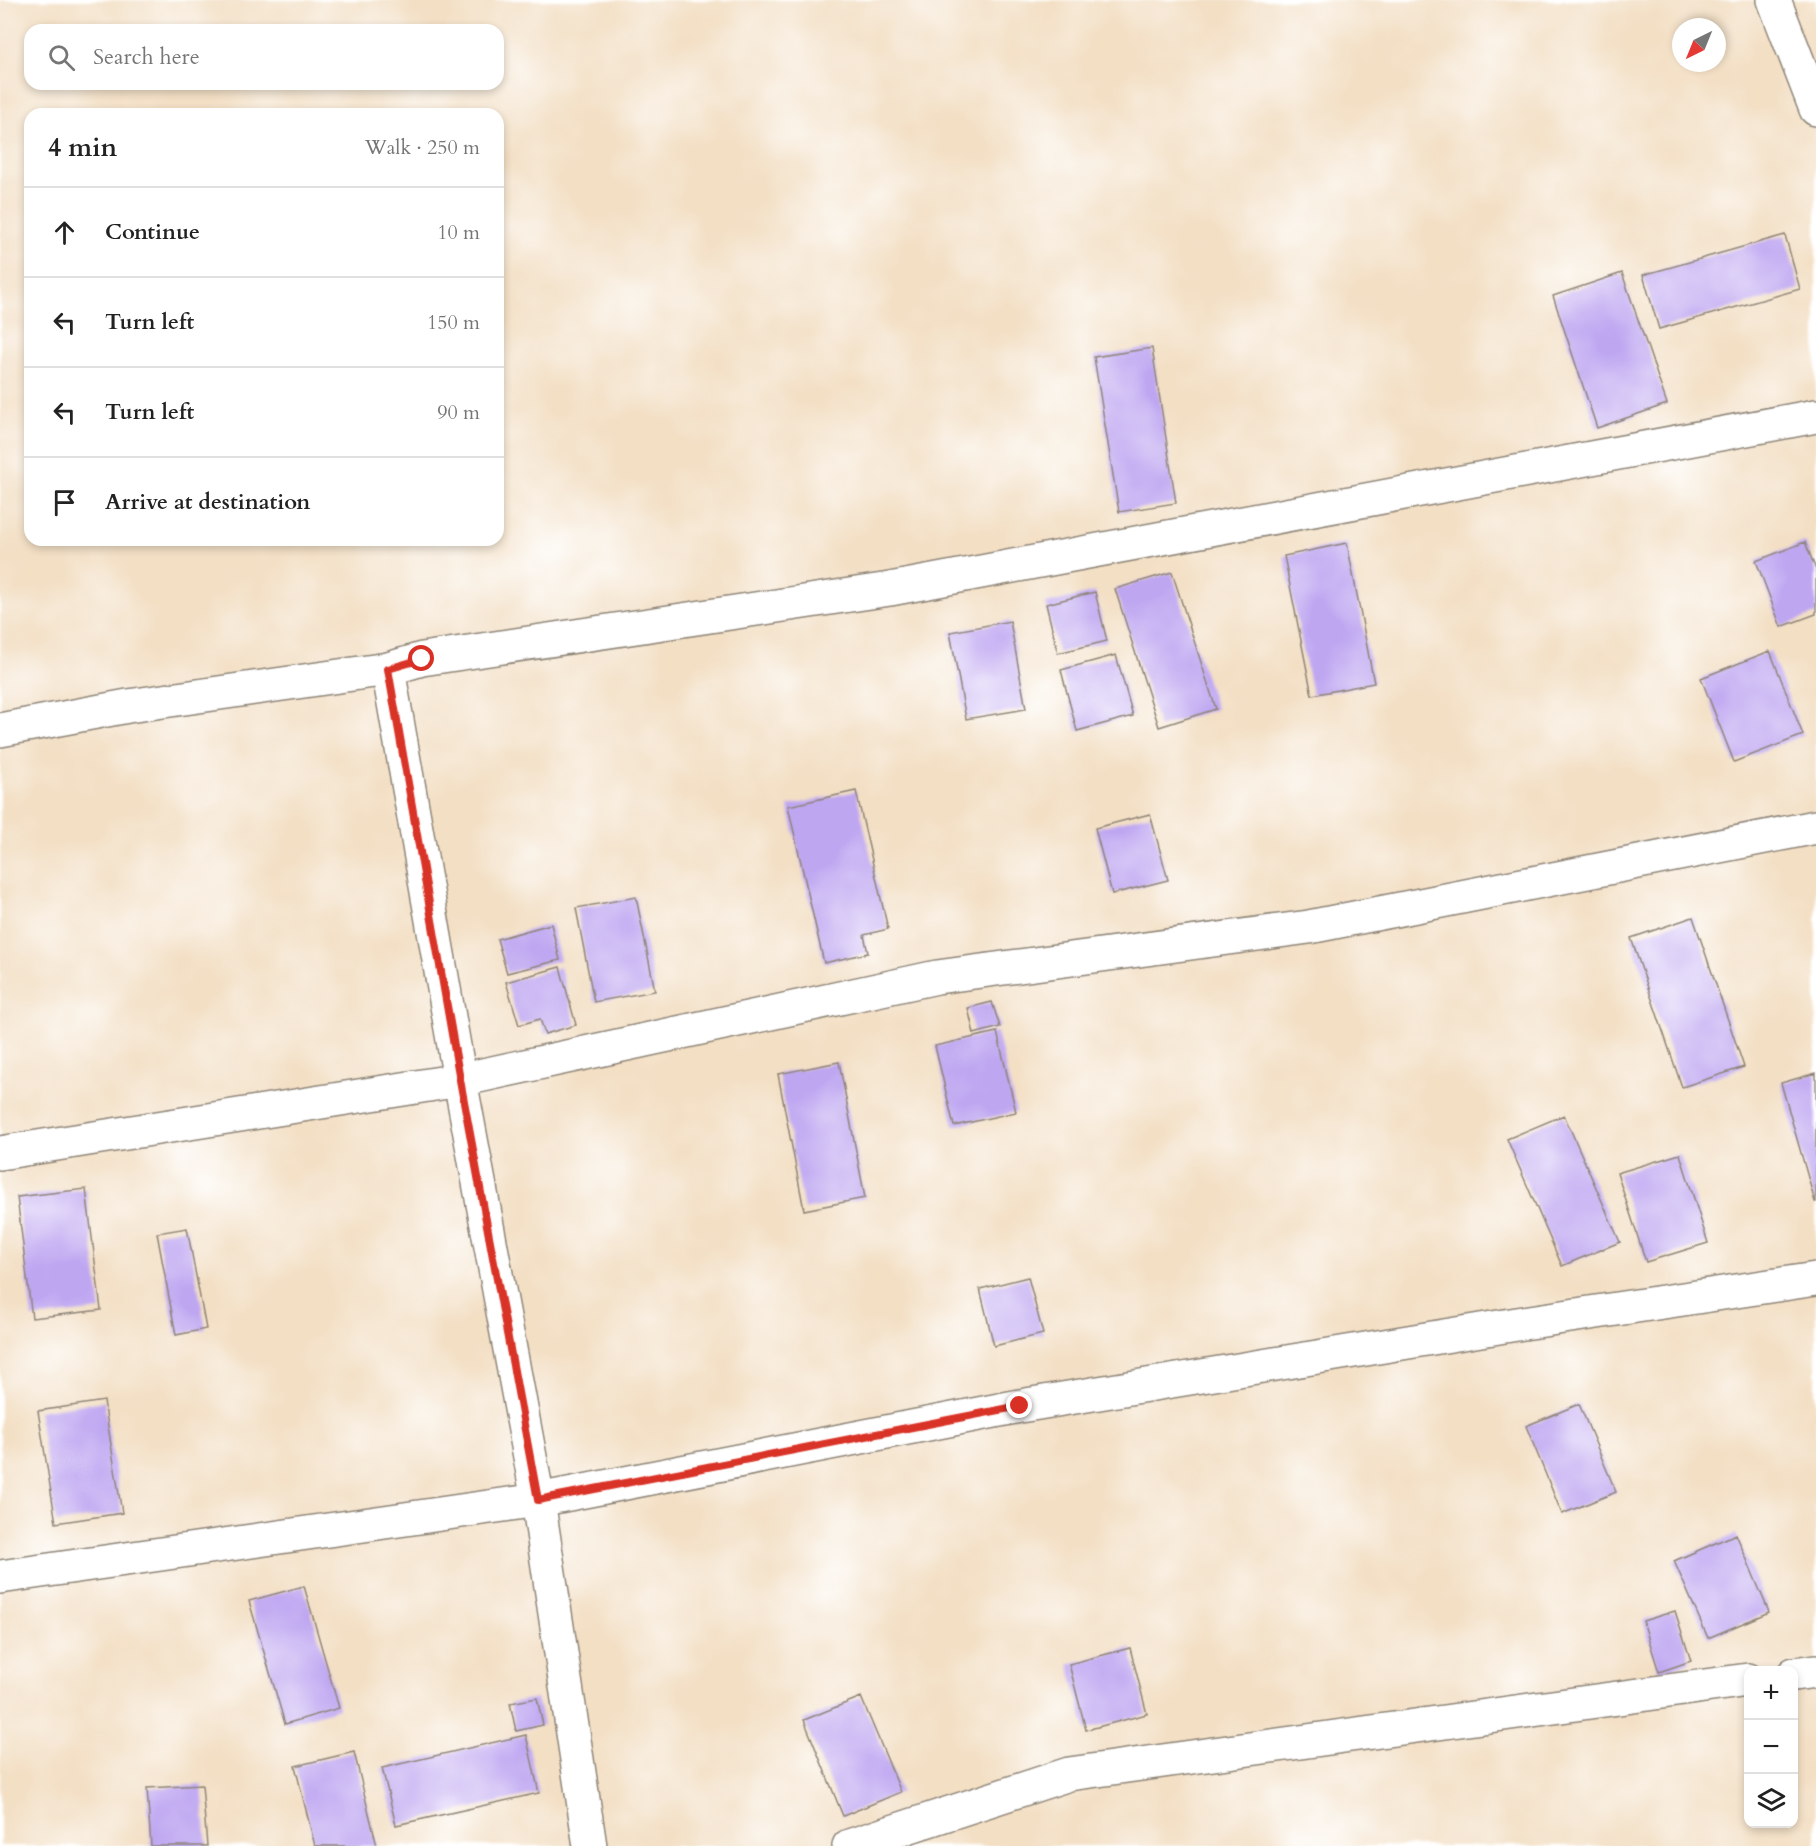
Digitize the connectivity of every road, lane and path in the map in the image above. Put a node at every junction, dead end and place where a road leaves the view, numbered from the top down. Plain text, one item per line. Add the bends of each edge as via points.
1 (1774, 0) edge
2 (1816, 109) edge
3 (1816, 416) edge
4 (388, 669) junction
5 (0, 730) edge
6 (1816, 827) edge
7 (460, 1080) junction
8 (0, 1153) edge
9 (1816, 1279) edge
10 (538, 1500) junction
11 (0, 1577) edge
12 (1816, 1671) edge
13 (1798, 1673) edge
14 (1744, 1681) edge
15 (590, 1846) edge
16 (849, 1846) edge

1 - 2 street
3 - 4 street via 890,589 422,659
4 - 5 street via 128,706
4 - 7 street
6 - 7 street via 1309,927 937,977
7 - 8 street
7 - 10 street
9 - 10 street via 1020,1406
10 - 11 street
10 - 15 street
12 - 13 street
14 - 16 street via 1069,1774

